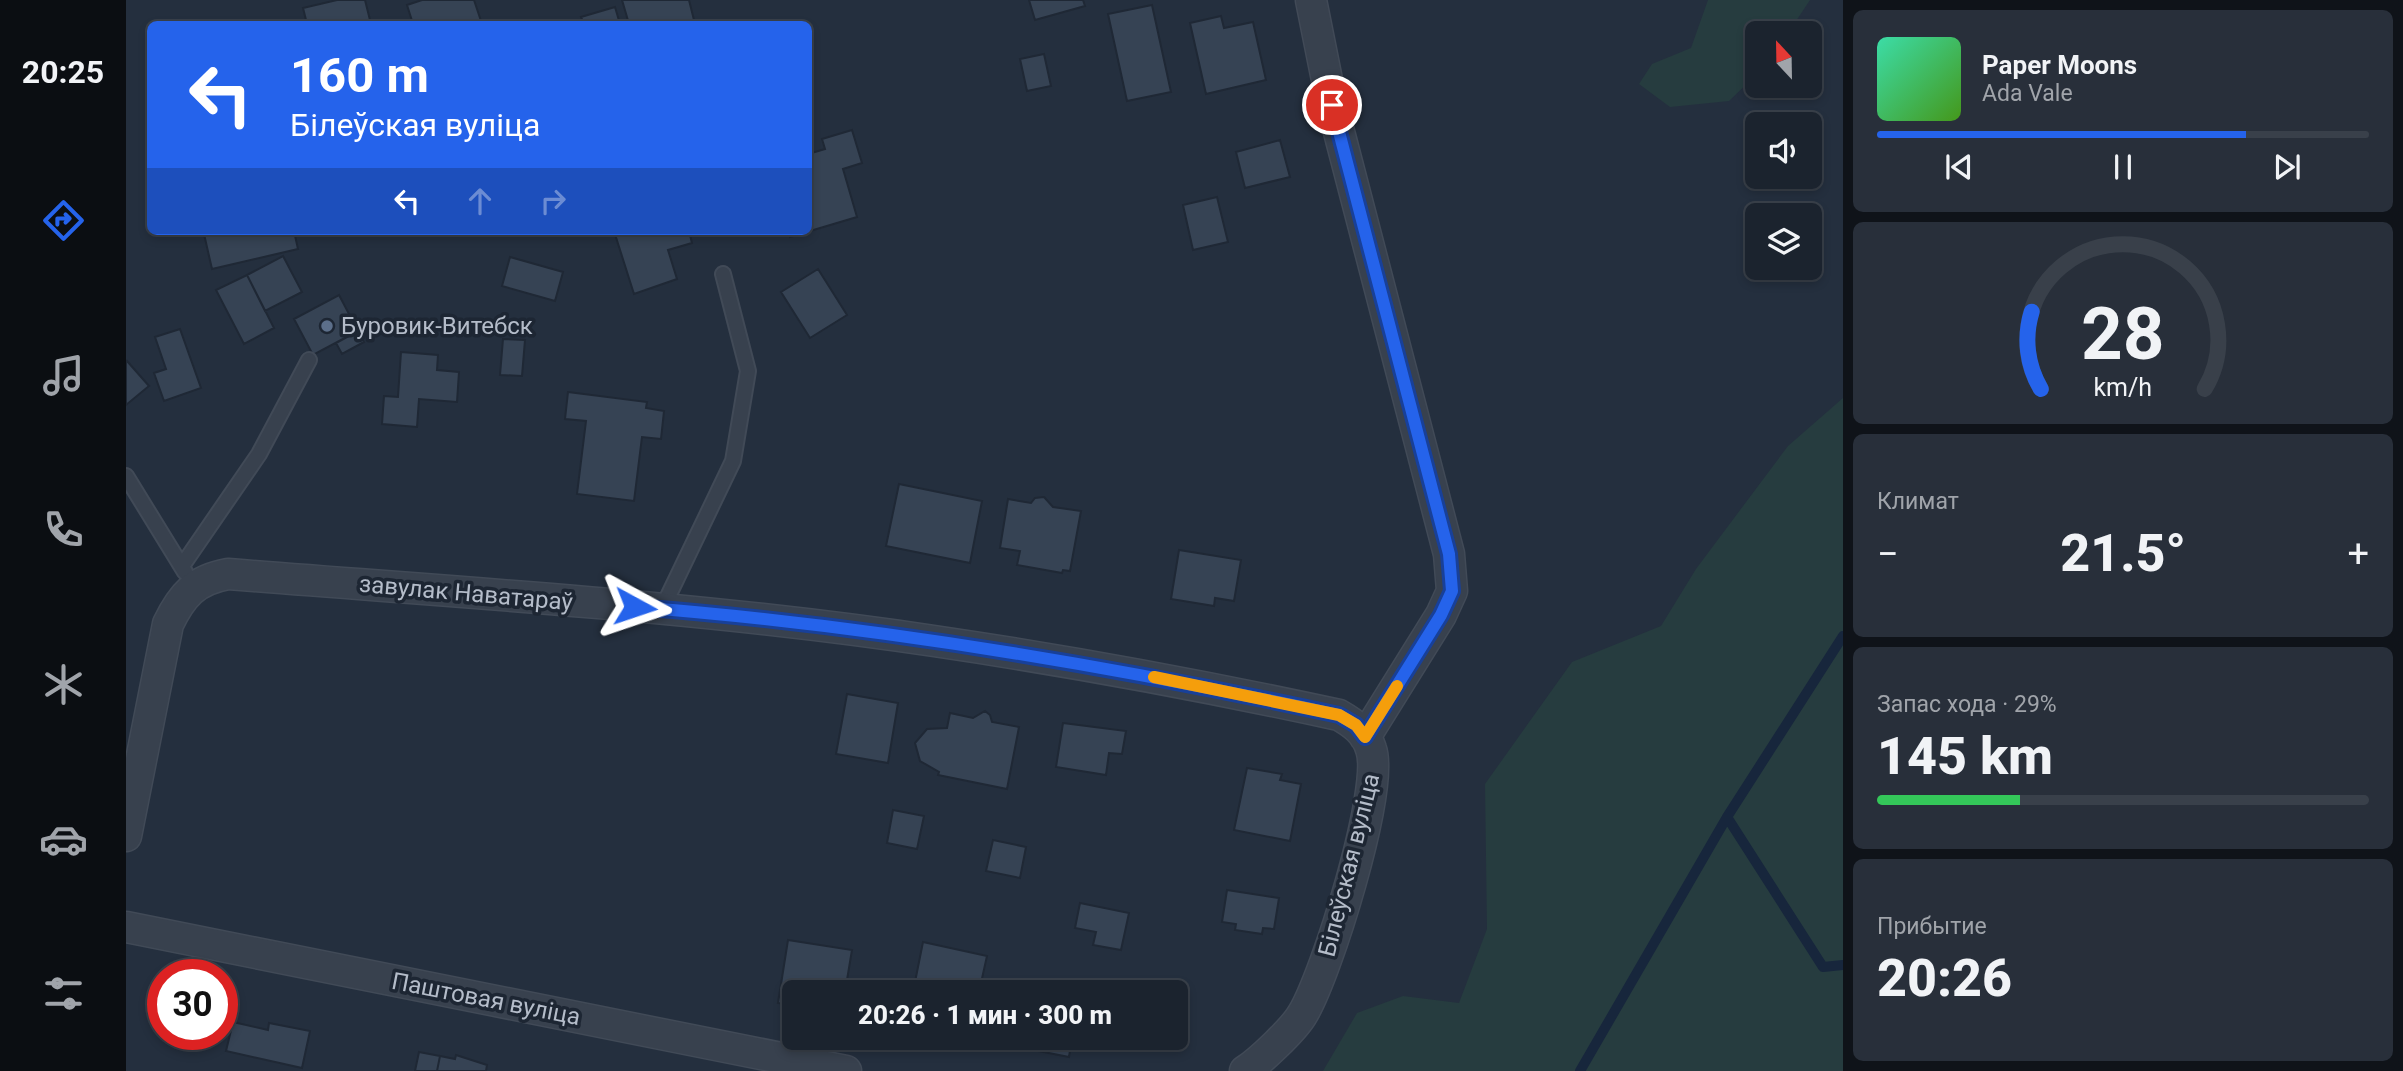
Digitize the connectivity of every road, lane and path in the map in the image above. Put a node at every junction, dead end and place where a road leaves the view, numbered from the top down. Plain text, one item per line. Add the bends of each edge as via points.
1 (1311, 0) edge
2 (723, 274) dead end
3 (309, 359) dead end
4 (126, 476) edge
5 (187, 576) junction
6 (662, 609) junction
7 (1365, 737) junction
8 (126, 836) edge
9 (126, 928) edge
10 (846, 1071) edge
11 (1245, 1071) edge

1 - 7 street, Білеўская вуліца via 1332,105 1449,554 1452,591
2 - 6 lane via 748,371 733,461
3 - 5 lane
4 - 5 lane
5 - 6 street, завулак Наватараў via 228,574
5 - 8 street via 168,624
6 - 7 street, завулак Наватараў via 933,640 1209,687 1339,715
7 - 11 street, Білеўская вуліца via 1374,763 1369,802 1323,972 1301,1017
9 - 10 street, Паштовая вуліца

